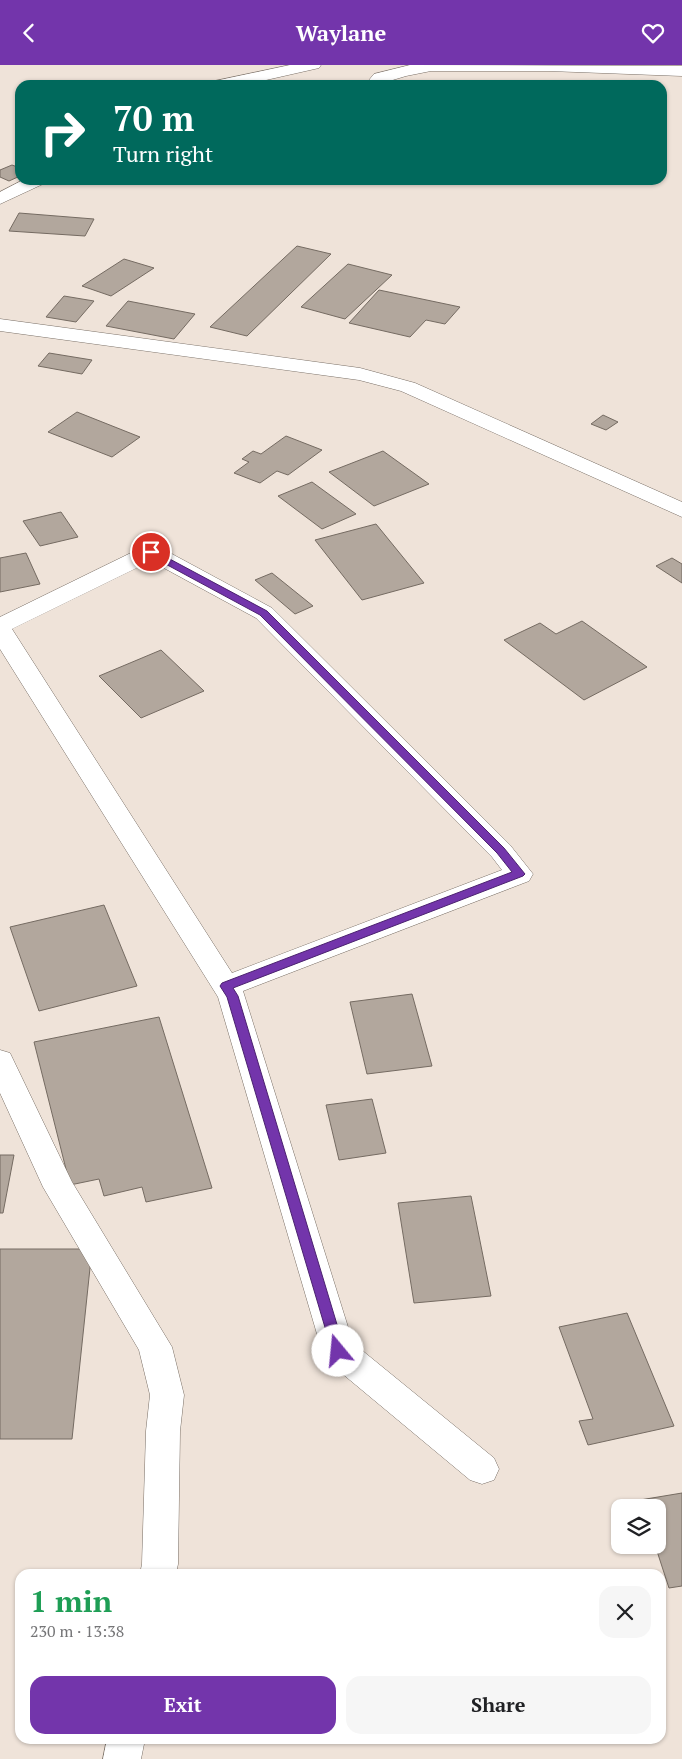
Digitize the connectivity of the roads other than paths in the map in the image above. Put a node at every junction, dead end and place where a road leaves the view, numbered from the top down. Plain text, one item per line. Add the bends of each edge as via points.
1 (313, 65) edge
2 (682, 71) edge
3 (244, 80) edge
4 (378, 80) edge
5 (27, 185) edge
6 (0, 199) edge
7 (0, 325) edge
8 (682, 511) edge
9 (0, 628) edge
10 (226, 986) junction
11 (0, 1061) edge
12 (482, 1469) dead end
13 (159, 1569) edge
14 (125, 1744) edge
15 (122, 1759) edge

1 - 3 street
2 - 4 street via 558,66 431,66
5 - 6 street
7 - 8 street via 360,373 408,387
9 - 10 street
9 - 10 street via 151,552 264,613 519,874
10 - 12 street via 232,996 338,1351
11 - 13 street via 59,1187 155,1347 167,1395
14 - 15 street

